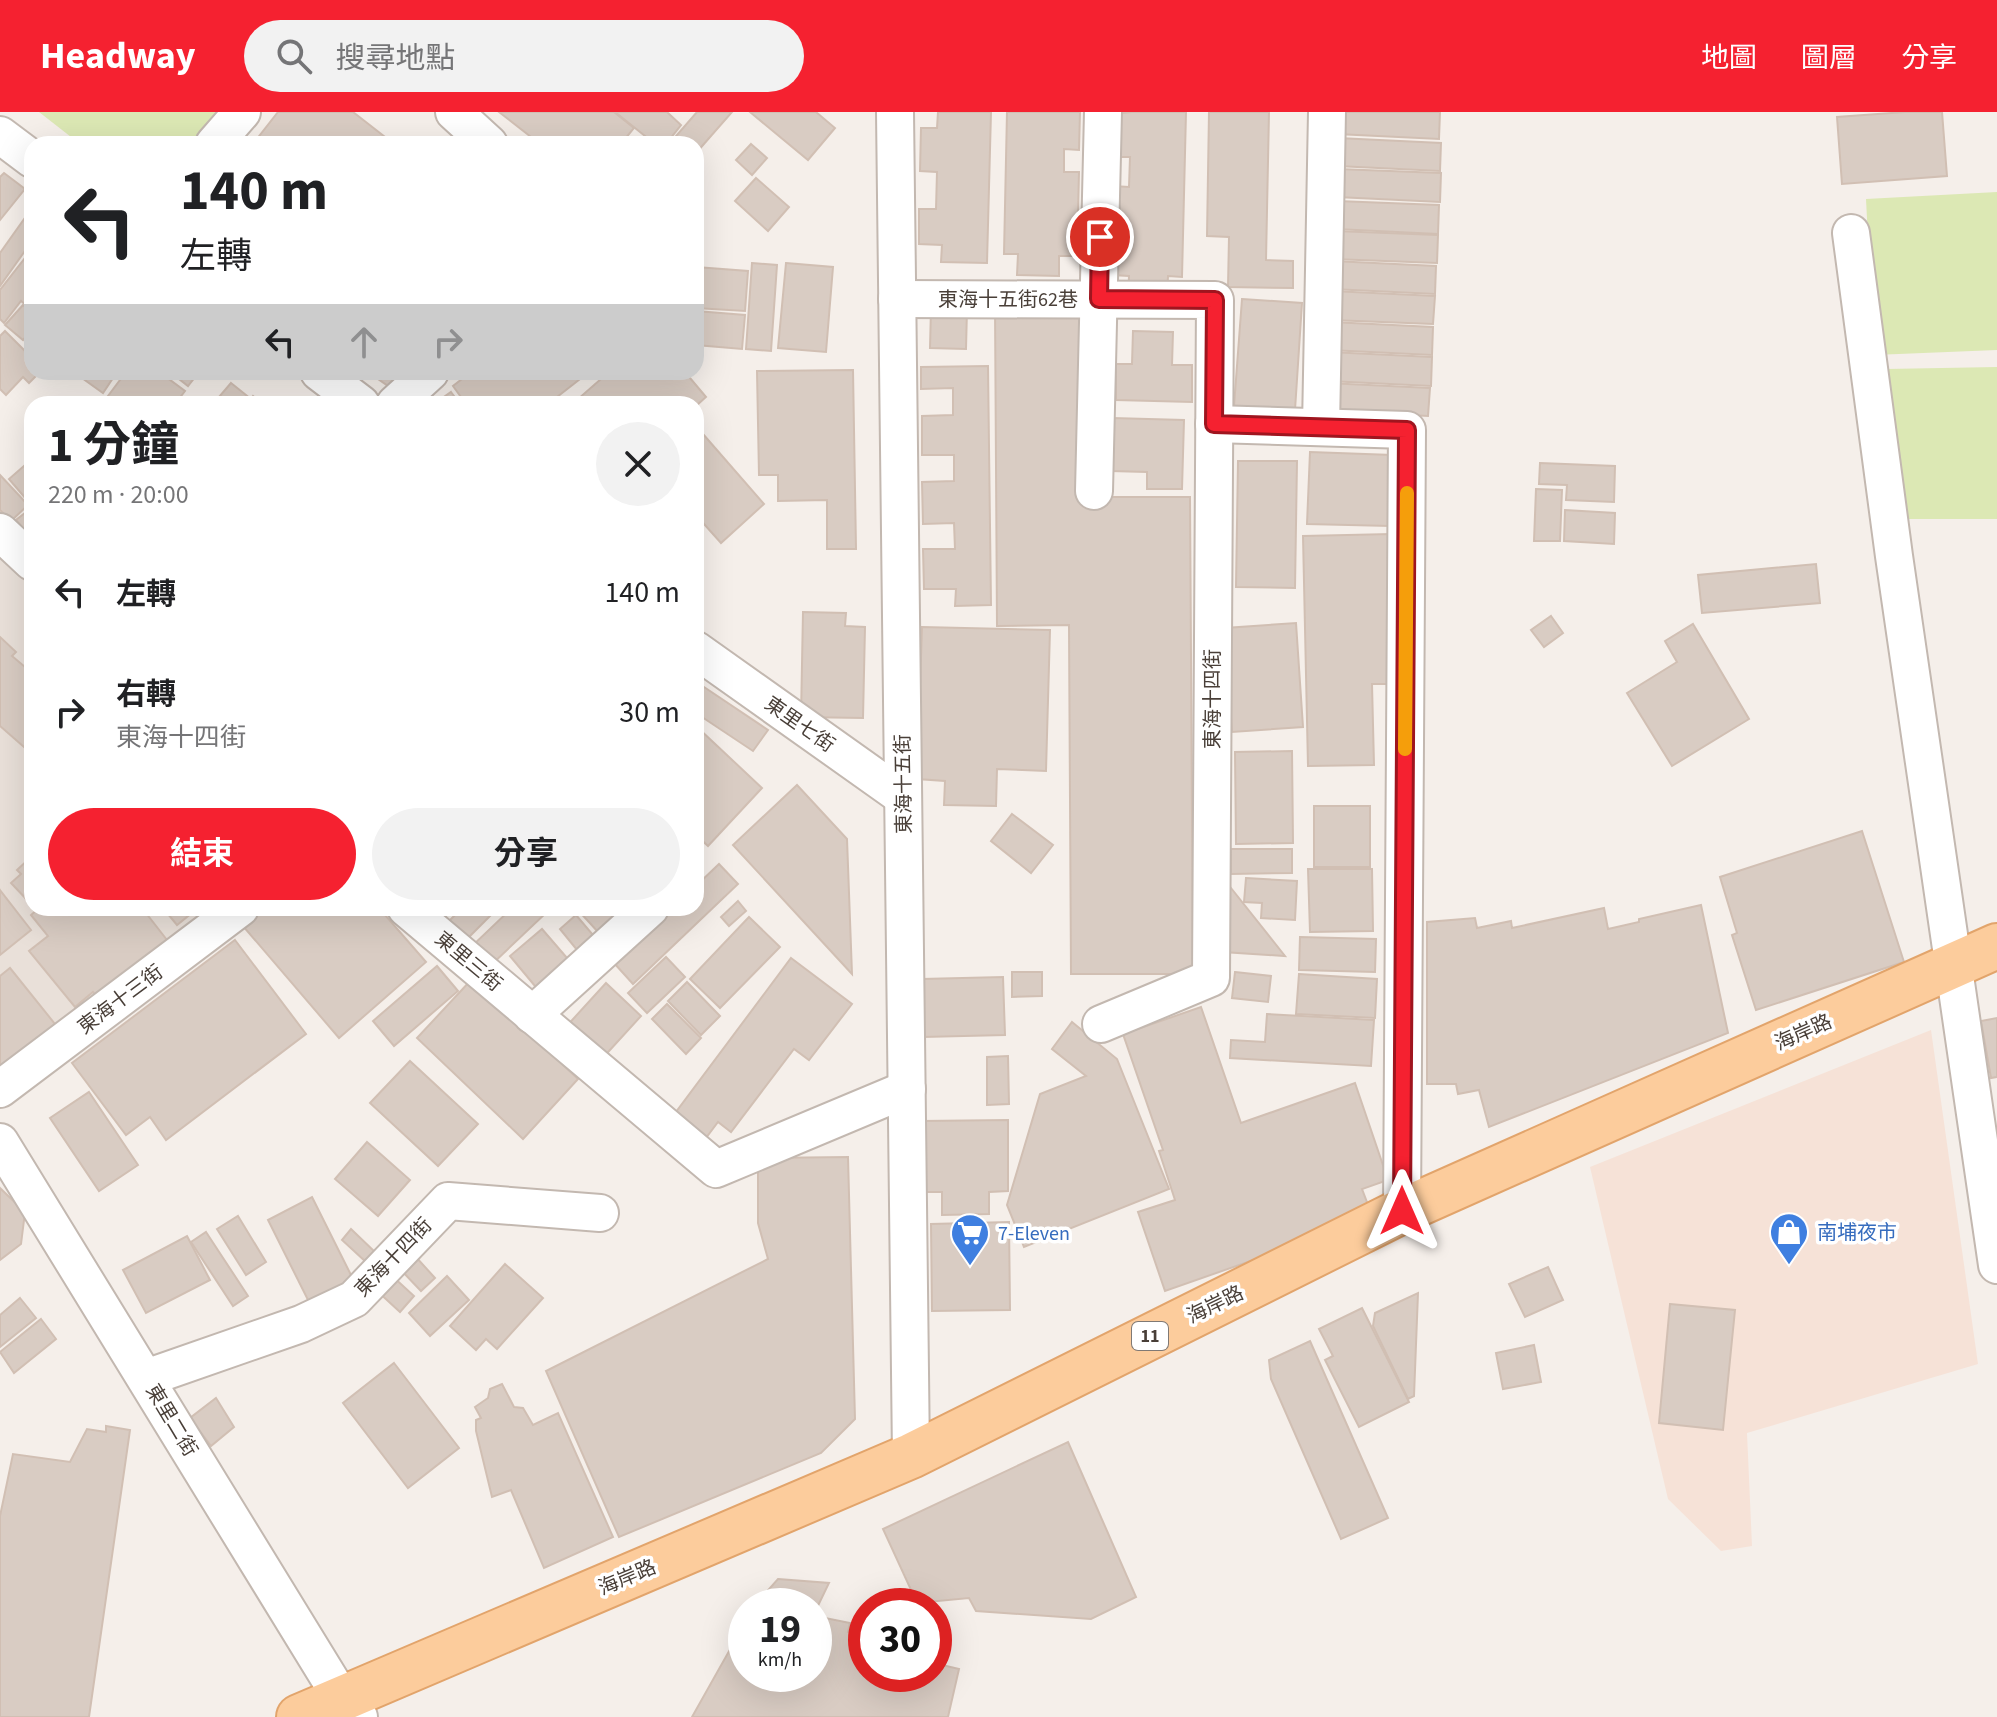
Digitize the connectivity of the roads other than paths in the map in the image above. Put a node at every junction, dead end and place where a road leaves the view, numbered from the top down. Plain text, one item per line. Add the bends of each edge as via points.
1 (242, 112) edge
2 (454, 112) edge
3 (895, 112) edge
4 (1103, 112) edge
5 (1327, 112) edge
6 (0, 135) edge
7 (221, 136) edge
8 (480, 136) edge
9 (24, 153) edge
10 (1851, 233) dead end
11 (897, 299) junction
12 (1099, 299) junction
13 (1215, 300) joint
14 (330, 380) edge
15 (421, 380) edge
16 (350, 396) edge
17 (404, 396) edge
18 (1214, 424) junction
19 (1321, 427) junction
20 (1094, 491) dead end
21 (0, 532) edge
22 (24, 554) edge
23 (704, 656) edge
24 (903, 797) junction
25 (229, 916) edge
26 (415, 916) edge
27 (641, 916) edge
28 (1997, 946) edge
29 (1953, 966) junction
30 (532, 1015) junction
31 (1101, 1024) dead end
32 (0, 1089) edge
33 (907, 1089) junction
34 (0, 1142) edge
35 (1402, 1211) junction
36 (600, 1213) dead end
37 (1997, 1265) edge
38 (146, 1378) junction
39 (911, 1456) junction
40 (350, 1708) edge
41 (299, 1717) edge

1 - 7 street
2 - 8 street
3 - 11 street, 東海十五街
4 - 12 street
5 - 19 street
6 - 9 street
10 - 29 street
11 - 12 street, 東海十五街62巷
11 - 24 street, 東海十五街
12 - 13 street, 東海十五街62巷
12 - 20 street
13 - 18 street, 東海十四街
14 - 16 street
15 - 17 street
18 - 19 street
18 - 31 street, 東海十四街 via 1211,978
19 - 35 street via 1407,430
21 - 22 street
23 - 24 street, 東里七街
24 - 33 street, 東海十五街
25 - 32 street, 東海十三街
26 - 30 street, 東里三街
27 - 30 street
28 - 29 main road, 海岸路 / 11
29 - 35 main road, 海岸路 / 11
29 - 37 street
30 - 33 street via 716,1169
33 - 39 street, 東海十五街
34 - 38 street, 東里二街
35 - 39 main road, 海岸路 / 11
36 - 38 street, 東海十四街 via 448,1201 354,1299 301,1324
38 - 40 street, 東里二街
39 - 40 main road, 海岸路 / 11
40 - 41 main road, 海岸路 / 11

